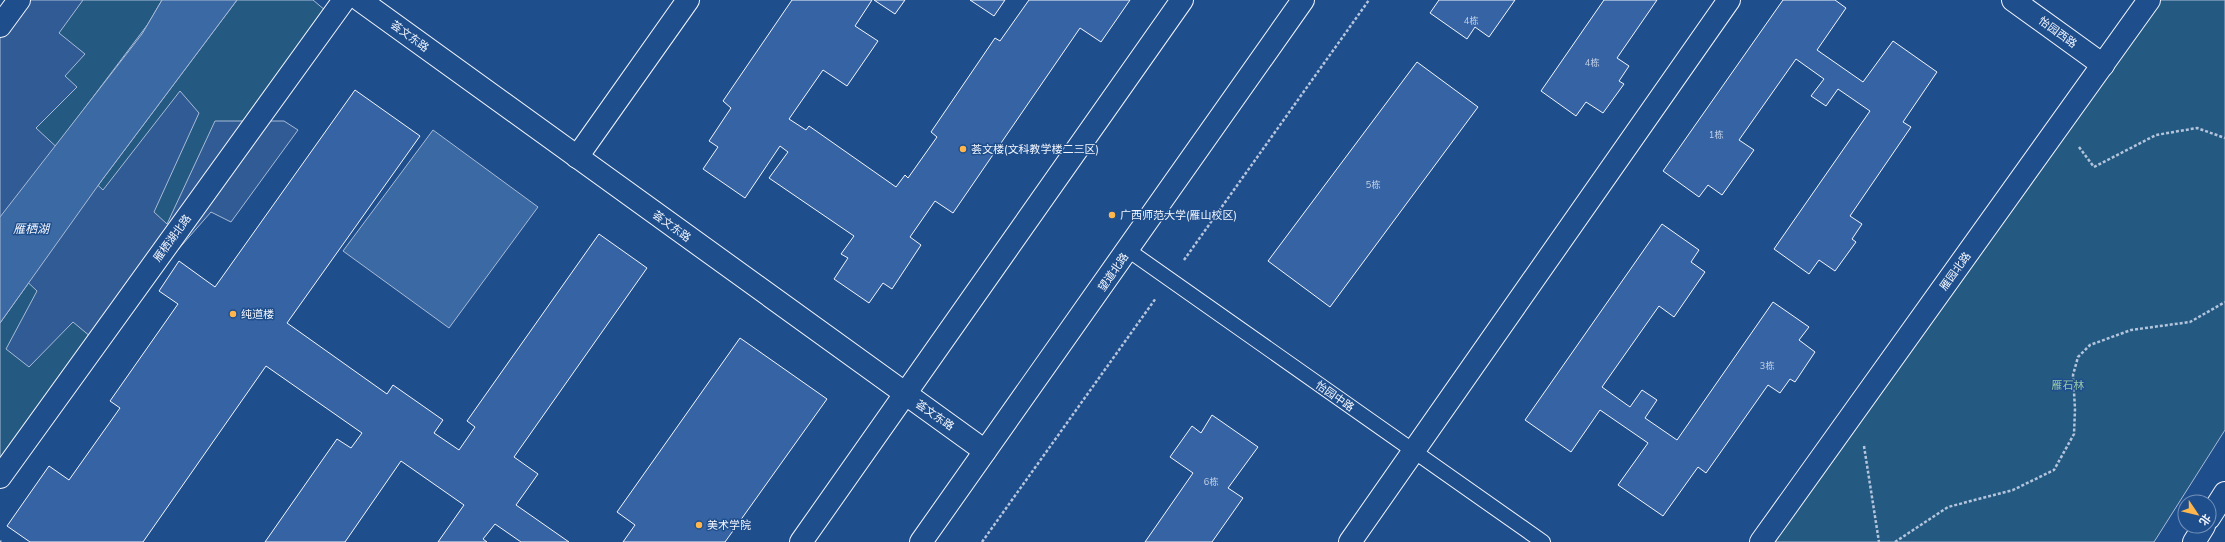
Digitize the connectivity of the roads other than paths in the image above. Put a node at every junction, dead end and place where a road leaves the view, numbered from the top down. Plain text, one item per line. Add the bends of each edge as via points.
1 (19, 0) edge
2 (344, 0) edge
3 (360, 0) edge
4 (688, 0) edge
5 (1182, 0) edge
6 (1303, 0) edge
7 (1730, 0) edge
8 (2013, 0) edge
9 (2149, 0) edge
10 (0, 26) edge
11 (2103, 64) junction
12 (577, 157) junction
13 (1128, 250) junction
14 (904, 393) junction
15 (986, 451) junction
16 (1414, 451) junction
17 (0, 477) edge
18 (2225, 493) edge
19 (2217, 506) edge
20 (800, 542) edge
21 (921, 542) edge
22 (1350, 542) edge
23 (1543, 542) edge
24 (1761, 542) edge

1 - 10 street
2 - 17 street, 雁栖湖北路
3 - 12 street, 荟文东路
4 - 12 street
5 - 14 street
6 - 13 street, 望道北路
7 - 16 street
8 - 11 street, 怡园西路
9 - 11 street, 雁园北路
11 - 24 street, 雁园北路
12 - 14 street, 荟文东路
13 - 15 street, 望道北路
13 - 16 lane, 怡园中路
14 - 15 street, 荟文东路
14 - 20 street
15 - 21 street, 望道北路
16 - 22 street
16 - 23 lane, 怡园中路
18 - 19 street

